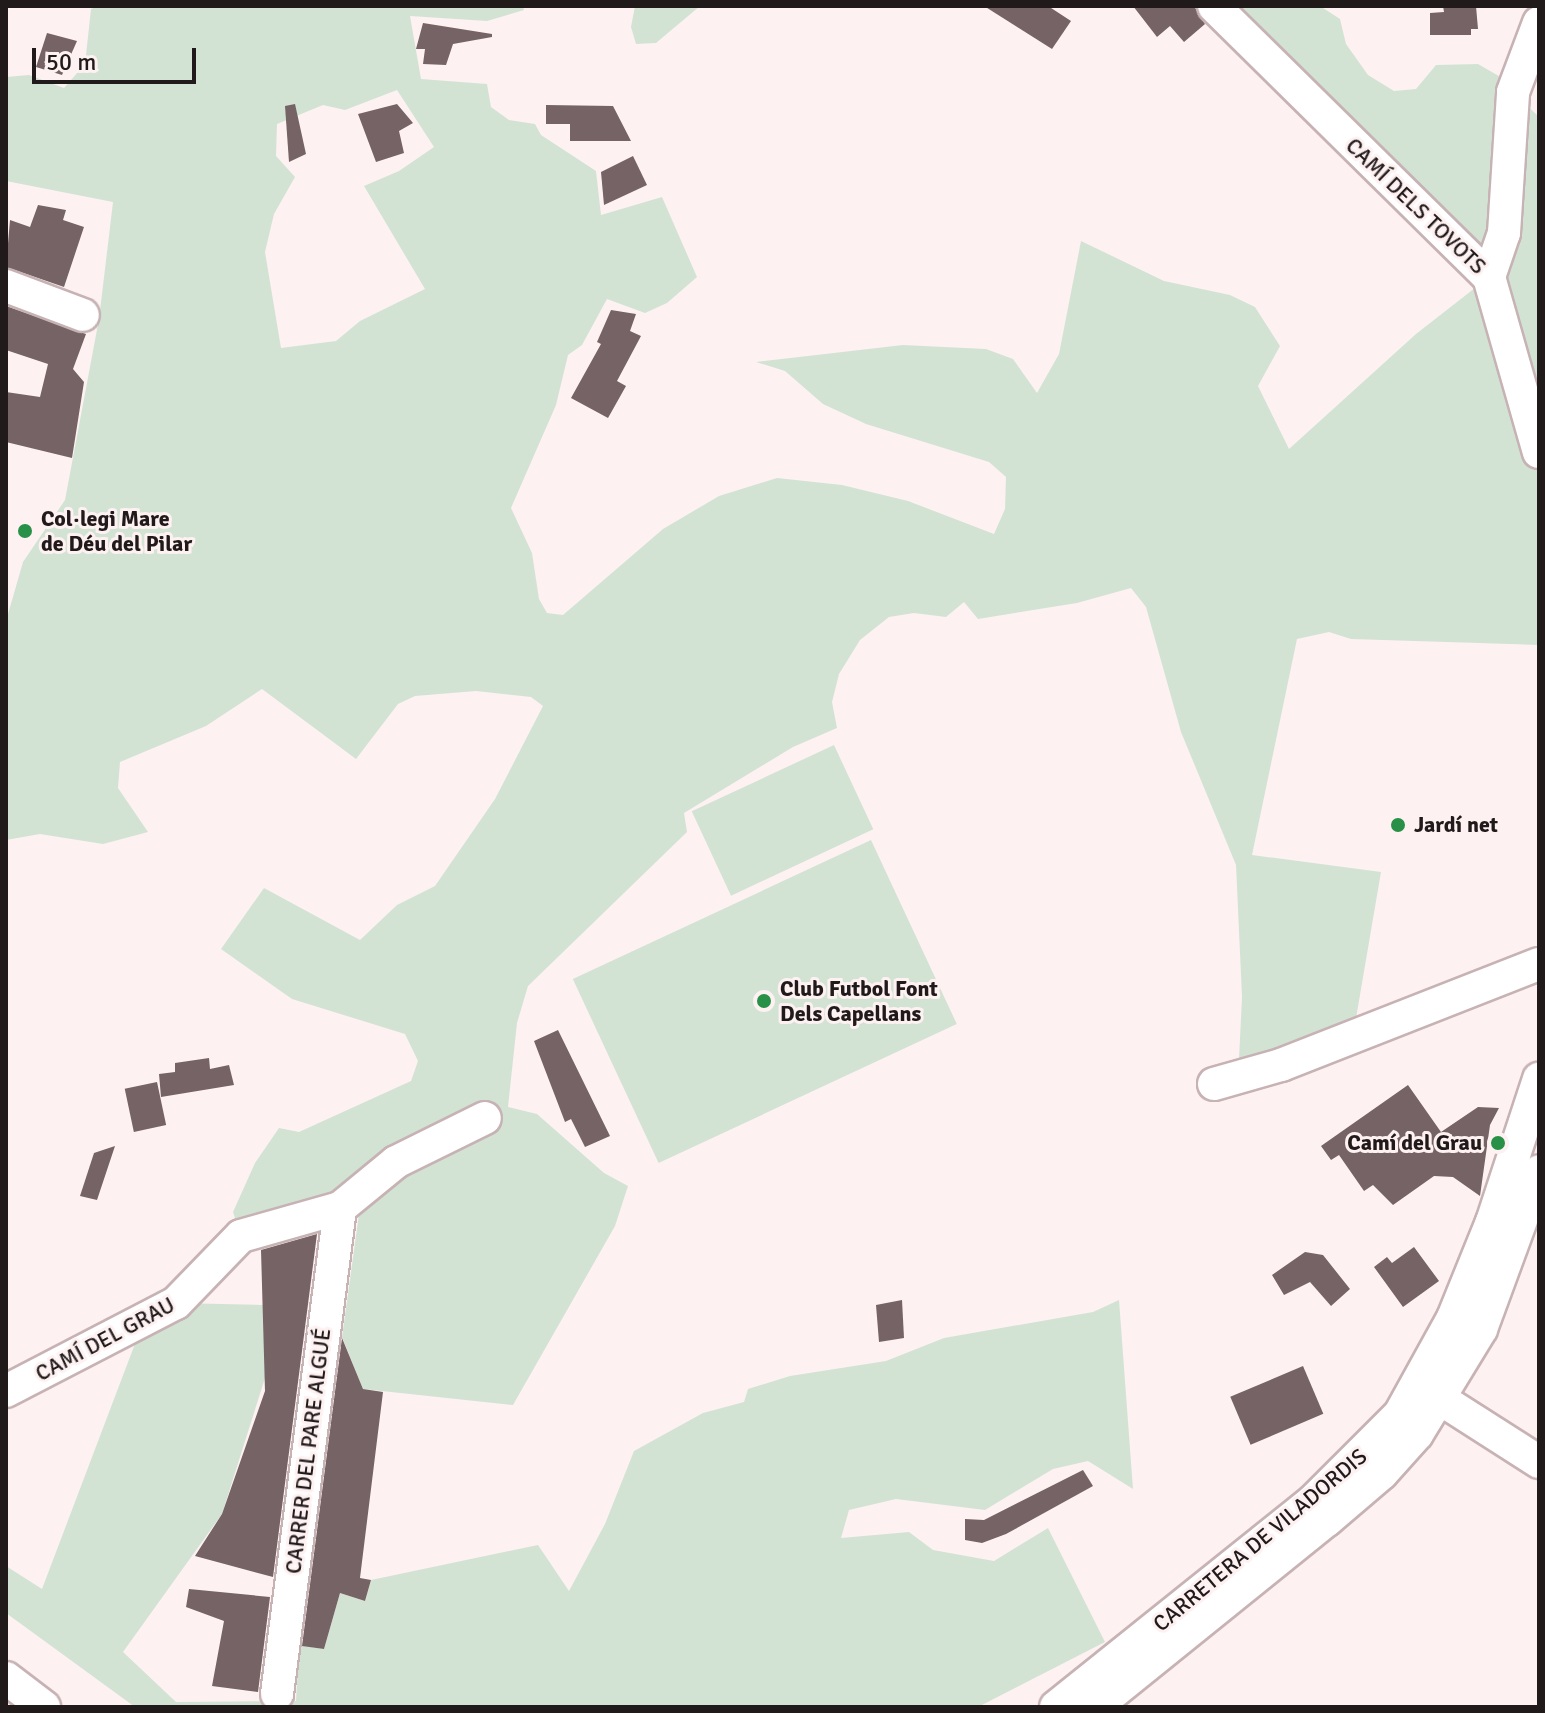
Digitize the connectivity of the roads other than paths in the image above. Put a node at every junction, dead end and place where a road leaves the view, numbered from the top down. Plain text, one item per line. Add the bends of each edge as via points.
1 (1214, 6) edge
2 (1539, 23) edge
3 (1489, 277) junction
4 (6, 286) edge
5 (83, 315) dead end
6 (1539, 452) edge
7 (1539, 964) edge
8 (1539, 1079) edge
9 (1214, 1084) dead end
10 (485, 1118) dead end
11 (1539, 1171) edge
12 (340, 1208) junction
13 (6, 1391) edge
14 (1442, 1400) junction
15 (1539, 1462) edge
16 (6, 1678) edge
17 (277, 1694) dead end
18 (44, 1707) edge
19 (1056, 1707) edge
20 (1095, 1707) edge

1 - 3 street, CAMÍ DELS TOVOTS
2 - 3 street via 1513,92 1504,233
3 - 6 street, CAMÍ DELS TOVOTS
4 - 5 street
7 - 9 street via 1281,1065
8 - 19 street, CARRETERA DE VILADORDIS via 1492,1222 1458,1304 1400,1414 1313,1501
10 - 12 street, CAMÍ DEL GRAU via 396,1162
11 - 14 street, CARRETERA DE VILADORDIS via 1481,1329
12 - 13 street, CAMÍ DEL GRAU via 241,1236 176,1303
12 - 17 street, CARRER DEL PARE ALGUÉ
14 - 15 street
14 - 20 street, CARRETERA DE VILADORDIS via 1382,1473
16 - 18 street

